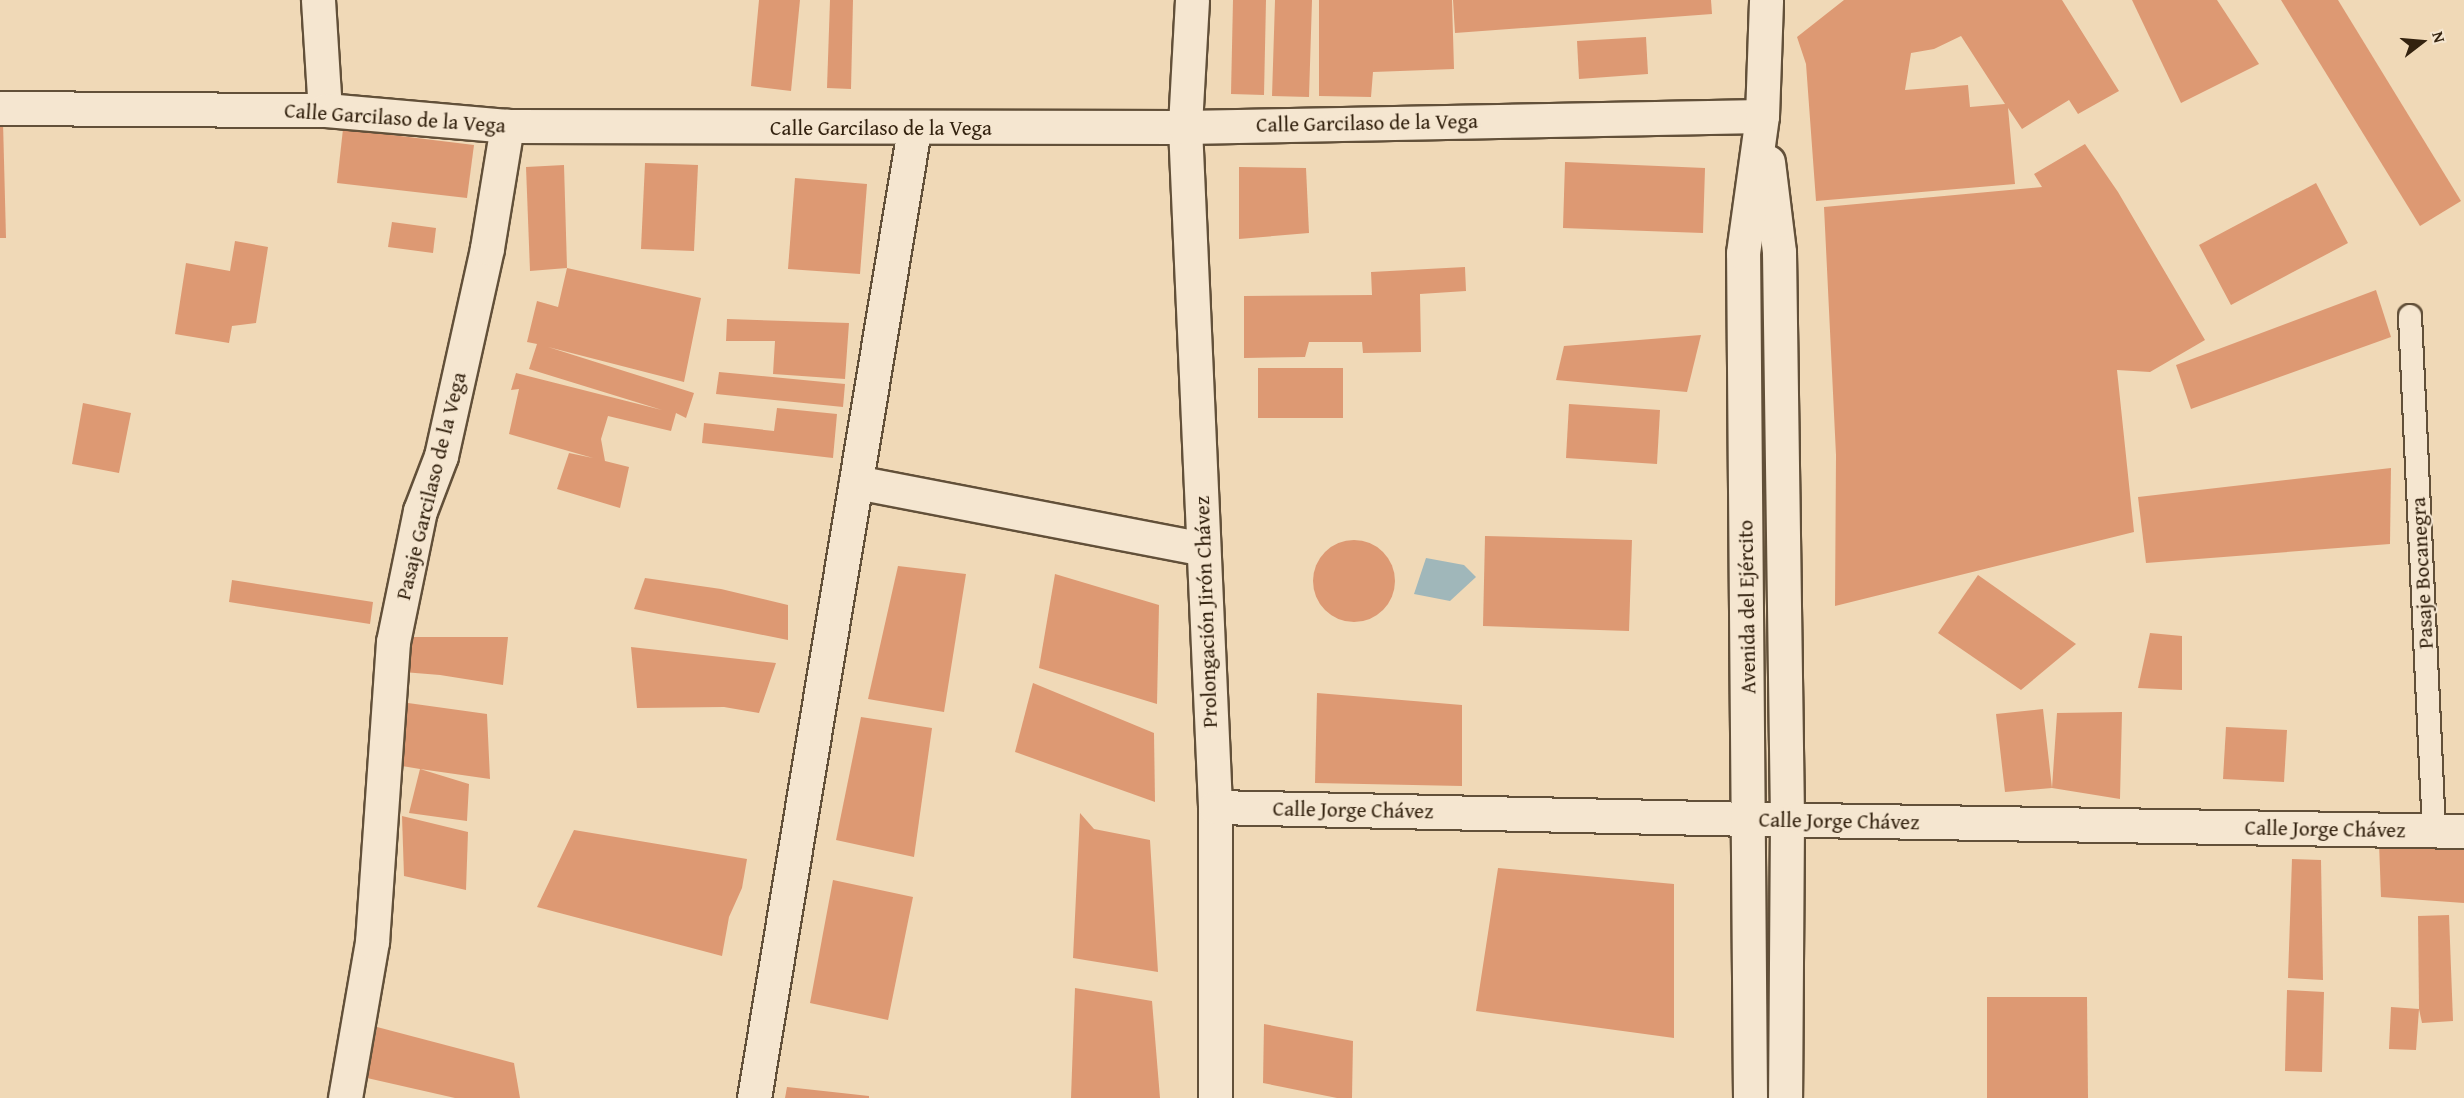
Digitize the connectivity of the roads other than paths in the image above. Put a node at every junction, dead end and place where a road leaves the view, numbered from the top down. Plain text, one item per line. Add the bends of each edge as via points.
1 (318, 0) edge
2 (1192, 0) edge
3 (1766, 0) edge
4 (0, 108) edge
5 (325, 110) junction
6 (1762, 117) junction
7 (507, 126) junction
8 (1185, 127) junction
9 (914, 129) junction
10 (2410, 316) dead end
11 (856, 482) junction
12 (1203, 549) junction
13 (1215, 807) junction
14 (1750, 819) junction
15 (1787, 820) junction
16 (2449, 831) edge
17 (345, 1098) edge
18 (754, 1098) edge
19 (1215, 1098) edge
20 (1750, 1098) edge
21 (1785, 1098) edge

1 - 5 street
2 - 8 street, Prolongación Jirón Chávez
3 - 6 street, Avenida del Ejército
4 - 5 street, Calle Garcilaso de la Vega
5 - 7 street, Calle Garcilaso de la Vega
6 - 8 street, Calle Garcilaso de la Vega
6 - 14 street, Avenida del Ejército via 1743,253
6 - 15 street, Avenida del Ejército via 1779,252
7 - 9 street, Calle Garcilaso de la Vega
7 - 17 street, Pasaje Garcilaso de la Vega via 477,294 441,456 420,511 393,642 372,942
8 - 9 street, Calle Garcilaso de la Vega
8 - 12 street, Prolongación Jirón Chávez
9 - 11 street
10 - 16 lane, Pasaje Bocanegra
11 - 12 street
11 - 18 street
12 - 13 street, Prolongación Jirón Chávez
13 - 14 street, Calle Jorge Chávez
13 - 19 street, Prolongación Jirón Chávez
14 - 15 street, Calle Jorge Chávez
14 - 20 street, Avenida del Ejército
15 - 16 street, Calle Jorge Chávez
15 - 21 street, Avenida del Ejército

